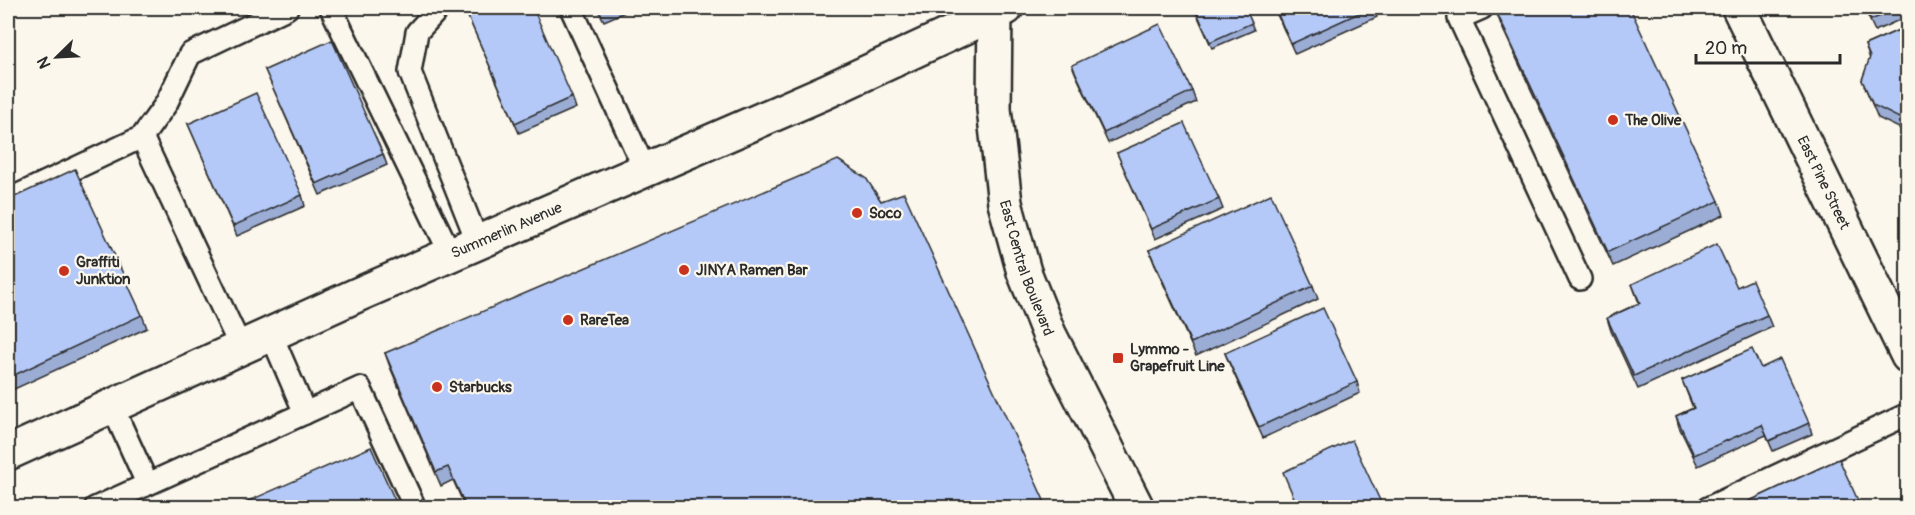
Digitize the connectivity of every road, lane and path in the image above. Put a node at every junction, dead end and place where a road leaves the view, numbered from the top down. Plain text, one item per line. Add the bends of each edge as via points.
1 (287, 8) edge
2 (331, 8) edge
3 (439, 8) edge
4 (571, 8) edge
5 (1482, 8) edge
6 (1739, 8) edge
7 (998, 9) edge
8 (142, 137) junction
9 (645, 170) junction
10 (8, 200) edge
11 (464, 249) junction
12 (1580, 279) dead end
13 (271, 334) junction
14 (241, 348) junction
15 (1908, 356) edge
16 (112, 406) junction
17 (305, 413) junction
18 (1908, 414) edge
19 (8, 453) edge
20 (147, 483) junction
21 (95, 507) edge
22 (415, 507) edge
23 (1137, 507) edge
24 (1708, 507) edge

1 - 8 lane via 190,54 166,104
2 - 11 lane
3 - 11 lane via 417,32 410,72
4 - 9 lane
5 - 12 lane via 1459,18
6 - 15 street, East Pine Street
7 - 9 street, Summerlin Avenue via 825,92
7 - 23 street, East Central Boulevard via 994,109 1005,203 1024,272 1049,334
8 - 10 lane
8 - 14 lane
9 - 11 street, Summerlin Avenue
11 - 13 street, Summerlin Avenue
13 - 14 street, Summerlin Avenue
13 - 17 lane
14 - 16 street, Summerlin Avenue
16 - 19 street, Summerlin Avenue
16 - 20 lane
17 - 20 lane
17 - 22 lane via 360,388
18 - 24 lane
20 - 21 lane

